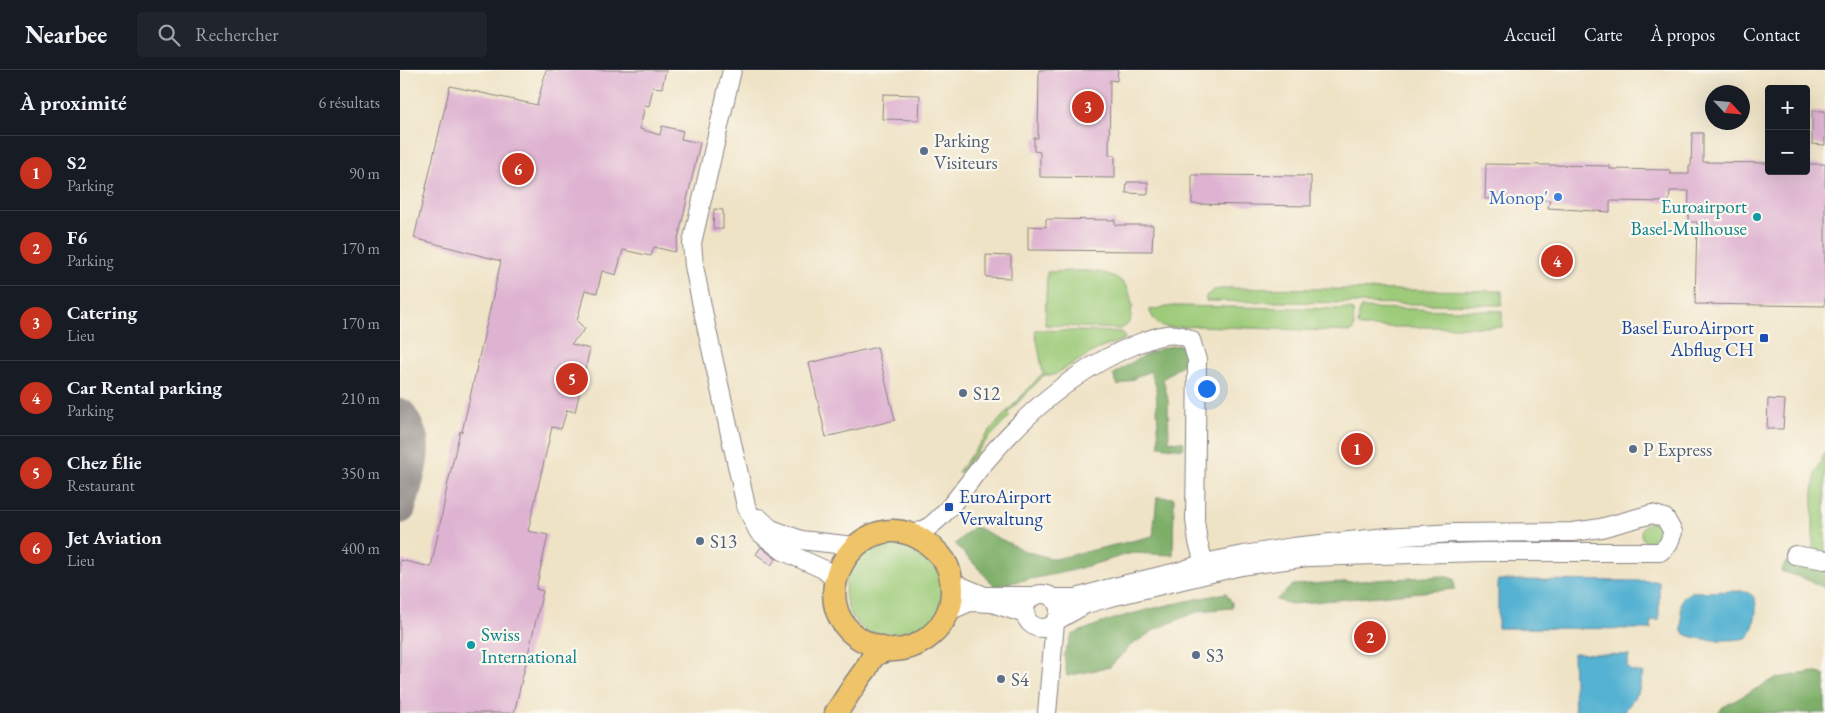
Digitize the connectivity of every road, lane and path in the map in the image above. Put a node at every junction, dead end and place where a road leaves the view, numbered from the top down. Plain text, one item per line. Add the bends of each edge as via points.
1 (729, 71) edge
2 (746, 506) junction
3 (914, 535) junction
4 (854, 546) junction
5 (1795, 555) dead end
6 (1825, 560) edge
7 (1204, 563) junction
8 (835, 579) junction
9 (951, 582) junction
10 (1034, 596) junction
11 (1054, 598) junction
12 (949, 611) junction
13 (1030, 621) junction
14 (1055, 622) junction
15 (859, 639) junction
16 (886, 649) junction
17 (842, 704) edge
18 (1037, 713) edge
19 (1047, 713) edge

1 - 2 street via 692,243 702,307
2 - 4 street via 771,529 801,540
2 - 8 street via 758,531 765,537 783,551 823,569
3 - 4 main road via 882,532
3 - 7 street via 930,526 946,510 999,445 1047,397 1120,351 1174,334 1191,340 1197,360 1195,520
3 - 9 main road via 930,544 942,558
4 - 8 main road via 842,561
5 - 6 street
7 - 11 street via 1076,598
7 - 14 street via 1294,547 1387,538 1454,533 1573,532 1652,514 1666,518 1672,532 1668,544 1660,552 1371,554 1308,557 1241,566 1093,602
8 - 15 main road via 834,593 841,619
9 - 10 street via 985,596
9 - 12 main road
10 - 11 street via 1044,594
10 - 13 street via 1026,604
11 - 14 street via 1059,607
12 - 13 street via 970,602 992,603
12 - 16 main road via 941,625 917,645
13 - 14 street via 1046,628
13 - 18 street via 1040,639 1043,654
14 - 19 street
15 - 16 main road
15 - 17 main road
16 - 17 main road via 874,656

